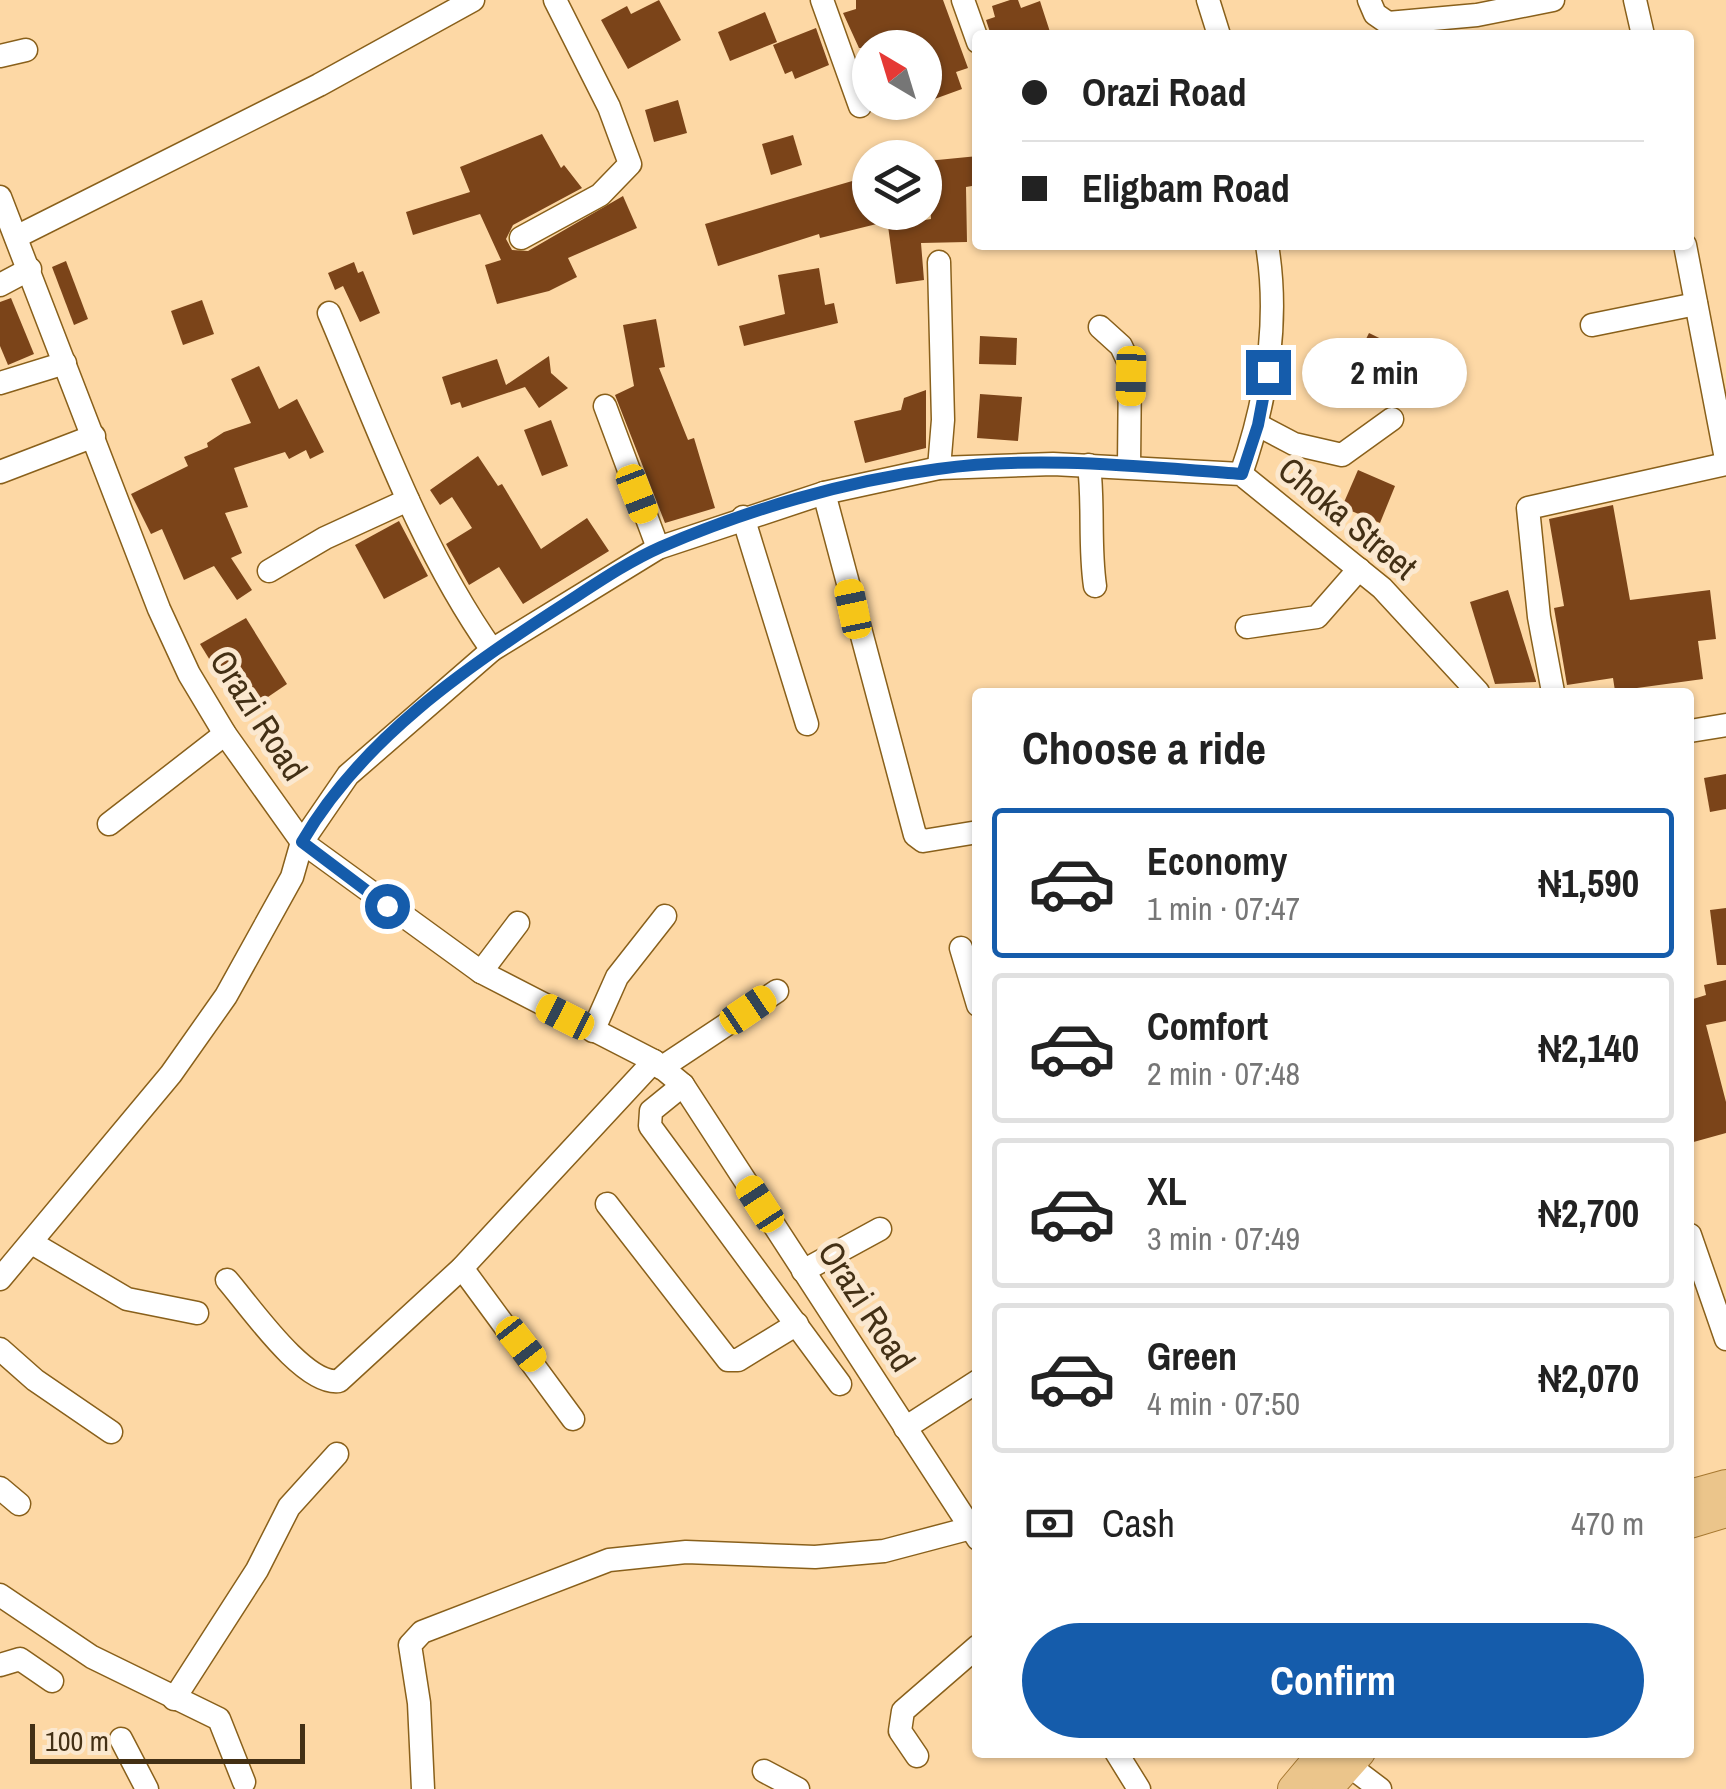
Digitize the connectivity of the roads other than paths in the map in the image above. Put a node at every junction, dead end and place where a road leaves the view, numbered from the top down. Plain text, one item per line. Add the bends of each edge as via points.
1 (473, 0) edge
2 (555, 0) edge
3 (822, 0) edge
4 (963, 0) edge
5 (1208, 0) edge
6 (1369, 0) edge
7 (1553, 0) edge
8 (1635, 0) edge
9 (974, 30) edge
10 (1217, 30) edge
11 (1642, 30) edge
12 (26, 50) dead end
13 (0, 56) edge
14 (852, 84) edge
15 (0, 197) edge
16 (16, 237) junction
17 (521, 238) dead end
18 (1268, 250) edge
19 (1686, 250) edge
20 (939, 262) dead end
21 (30, 270) junction
22 (0, 285) edge
23 (1696, 304) junction
24 (329, 313) dead end
25 (1592, 326) dead end
26 (1100, 327) dead end
27 (66, 363) junction
28 (0, 384) edge
29 (605, 406) dead end
30 (1392, 419) dead end
31 (1258, 425) junction
32 (94, 436) junction
33 (1726, 462) edge
34 (1089, 464) junction
35 (1130, 466) junction
36 (939, 468) junction
37 (0, 472) edge
38 (1242, 474) junction
39 (824, 493) junction
40 (408, 500) junction
41 (743, 517) junction
42 (658, 548) junction
43 (1359, 569) junction
44 (269, 571) dead end
45 (1095, 586) dead end
46 (1247, 627) dead end
47 (492, 650) junction
48 (1474, 688) edge
49 (1552, 688) edge
50 (806, 724) dead end
51 (1726, 725) edge
52 (1694, 730) edge
53 (225, 734) junction
54 (109, 824) dead end
55 (972, 833) edge
56 (302, 842) junction
57 (665, 916) dead end
58 (518, 924) dead end
59 (961, 948) dead end
60 (481, 972) junction
61 (972, 986) edge
62 (777, 990) dead end
63 (593, 1031) junction
64 (658, 1064) junction
65 (683, 1085) junction
66 (606, 1204) dead end
67 (880, 1229) dead end
68 (32, 1243) junction
69 (1694, 1247) edge
70 (4, 1267) edge
71 (462, 1268) junction
72 (803, 1270) junction
73 (227, 1280) dead end
74 (197, 1314) dead end
75 (796, 1324) junction
76 (1726, 1339) edge
77 (0, 1349) edge
78 (840, 1384) dead end
79 (972, 1385) edge
80 (573, 1419) dead end
81 (905, 1428) junction
82 (111, 1432) dead end
83 (337, 1454) dead end
84 (1726, 1486) edge
85 (0, 1488) edge
86 (1694, 1495) edge
87 (19, 1504) dead end
88 (1726, 1512) edge
89 (1694, 1521) edge
90 (972, 1531) edge
91 (972, 1534) edge
92 (0, 1595) edge
93 (972, 1651) edge
94 (0, 1664) edge
95 (52, 1681) dead end
96 (174, 1698) junction
97 (121, 1739) dead end
98 (917, 1756) dead end
99 (1119, 1758) edge
100 (1338, 1758) edge
101 (1340, 1758) edge
102 (1343, 1758) edge
103 (764, 1771) dead end
104 (244, 1782) dead end
105 (1131, 1787) edge
106 (146, 1789) edge
107 (423, 1789) edge
108 (798, 1789) edge
109 (1293, 1789) edge
110 (1327, 1789) edge
111 (1380, 1789) edge

1 - 16 street
2 - 17 street via 630,164 600,195
3 - 14 street
4 - 9 street
5 - 10 street
6 - 7 street via 1388,23
8 - 11 street
12 - 13 street
15 - 16 street, Orazi Road
16 - 21 street, Orazi Road
18 - 31 street via 1271,336
19 - 23 street
20 - 36 street
21 - 22 street
21 - 27 street, Orazi Road
23 - 25 street
23 - 33 street
24 - 40 street
26 - 35 street via 1121,346 1130,366
27 - 28 street
27 - 32 street, Orazi Road
29 - 42 street
30 - 31 street via 1342,455 1294,444
31 - 38 street
32 - 37 street
32 - 53 street, Orazi Road via 159,610
33 - 49 street via 1528,508
34 - 35 street, Choka Street
34 - 36 street, Choka Street
34 - 45 street
35 - 38 street, Choka Street
36 - 39 street, Choka Street
38 - 43 street, Choka Street
39 - 41 street, Choka Street
39 - 55 street via 915,835 924,841
40 - 44 street
40 - 47 street via 454,597
41 - 42 street, Choka Street
41 - 50 street
42 - 47 street, Choka Street
43 - 46 street via 1317,617
43 - 48 street, Choka Street
47 - 56 street, Choka Street via 348,775
51 - 52 street
53 - 54 street
53 - 56 street, Orazi Road
56 - 60 street, Orazi Road
56 - 68 street, Choka Street via 292,877 226,996
57 - 63 street via 617,977
58 - 60 street
59 - 61 street
60 - 63 street, Orazi Road
62 - 64 street
63 - 64 street, Orazi Road
64 - 65 street, Orazi Road
64 - 71 street
65 - 72 street, Orazi Road
65 - 75 street via 651,1111 650,1126
66 - 75 street via 728,1360
67 - 72 street
68 - 70 street, Choka Street
68 - 74 street via 127,1299
69 - 76 street
71 - 73 street via 351,1373 331,1382 290,1354
71 - 80 street
72 - 81 street, Orazi Road
75 - 78 street
77 - 82 street
79 - 81 street
81 - 90 street, Orazi Road
83 - 96 street via 289,1507 257,1570
84 - 86 main road
85 - 87 street
88 - 89 main road
91 - 107 street via 815,1558 686,1552 609,1560 422,1632 410,1645
92 - 96 street via 42,1627
93 - 98 street via 903,1711 900,1731
94 - 95 street via 20,1659
96 - 104 street via 219,1718
97 - 106 street
99 - 105 street
100 - 109 main road
101 - 110 main road
102 - 111 street
103 - 108 street

